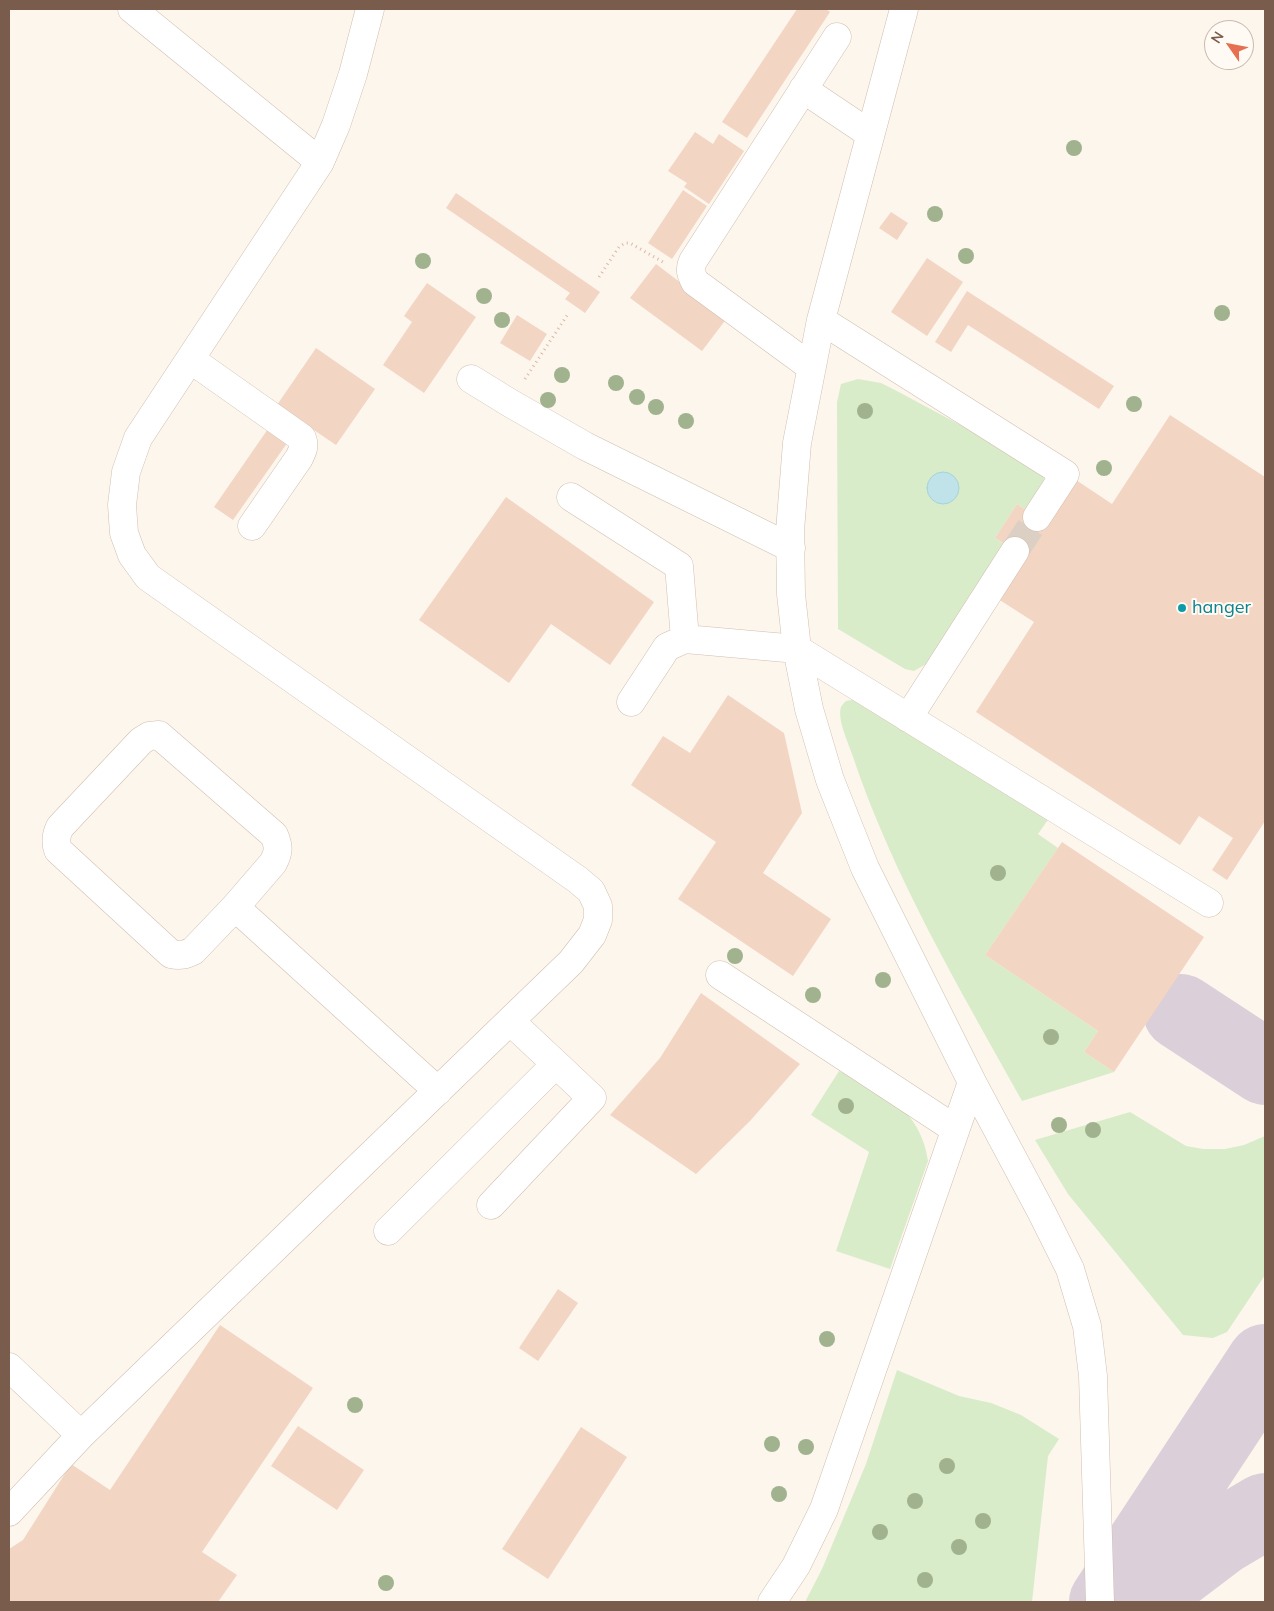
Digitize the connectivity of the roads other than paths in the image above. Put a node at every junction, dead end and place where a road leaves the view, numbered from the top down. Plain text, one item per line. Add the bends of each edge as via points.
1 (132, 9) edge
2 (370, 9) edge
3 (904, 9) edge
4 (837, 37) dead end
5 (804, 89) junction
6 (870, 134) junction
7 (320, 162) junction
8 (821, 320) junction
9 (190, 359) junction
10 (811, 367) junction
11 (471, 379) dead end
12 (571, 497) dead end
13 (1037, 517) tunnel mouth
14 (252, 526) dead end
15 (791, 548) junction
16 (1015, 551) tunnel mouth
17 (685, 639) junction
18 (797, 649) junction
19 (631, 702) dead end
20 (908, 718) junction
21 (1209, 903) dead end
22 (235, 907) junction
23 (720, 975) dead end
24 (510, 1021) junction
25 (556, 1064) junction
26 (972, 1082) junction
27 (438, 1091) junction
28 (956, 1129) junction
29 (491, 1205) dead end
30 (388, 1231) dead end
31 (9, 1367) edge
32 (81, 1435) junction
33 (9, 1512) edge
34 (772, 1602) edge
35 (1100, 1602) edge

1 - 7 lane
2 - 7 lane via 336,125
3 - 6 lane
4 - 5 lane
5 - 6 lane
5 - 10 lane via 690,267 695,282
6 - 8 lane
7 - 9 lane
8 - 10 lane
8 - 13 lane via 1065,474
9 - 14 lane via 302,438 304,444 300,458
9 - 24 lane via 138,438 126,472 122,505 124,533 132,555 148,577 591,891 598,906 598,920 592,935 571,962
10 - 15 lane via 797,443
11 - 15 lane via 585,446
12 - 17 lane via 678,566
15 - 18 lane via 791,594
16 - 20 lane
17 - 18 lane
17 - 19 lane via 667,647
18 - 20 lane
18 - 26 lane via 809,710 830,780 865,868
20 - 21 lane
22 - 22 lane via 273,863 278,855 278,844 274,835 159,735 148,736 141,741 56,834 58,850 171,954 186,955 192,951
22 - 27 lane
23 - 28 lane
24 - 25 lane
24 - 27 lane
25 - 29 lane via 592,1098
25 - 30 lane
26 - 28 lane
26 - 35 lane via 1070,1269 1087,1326 1093,1376
27 - 32 lane
28 - 34 lane via 824,1509 796,1566
31 - 32 lane
32 - 33 lane

